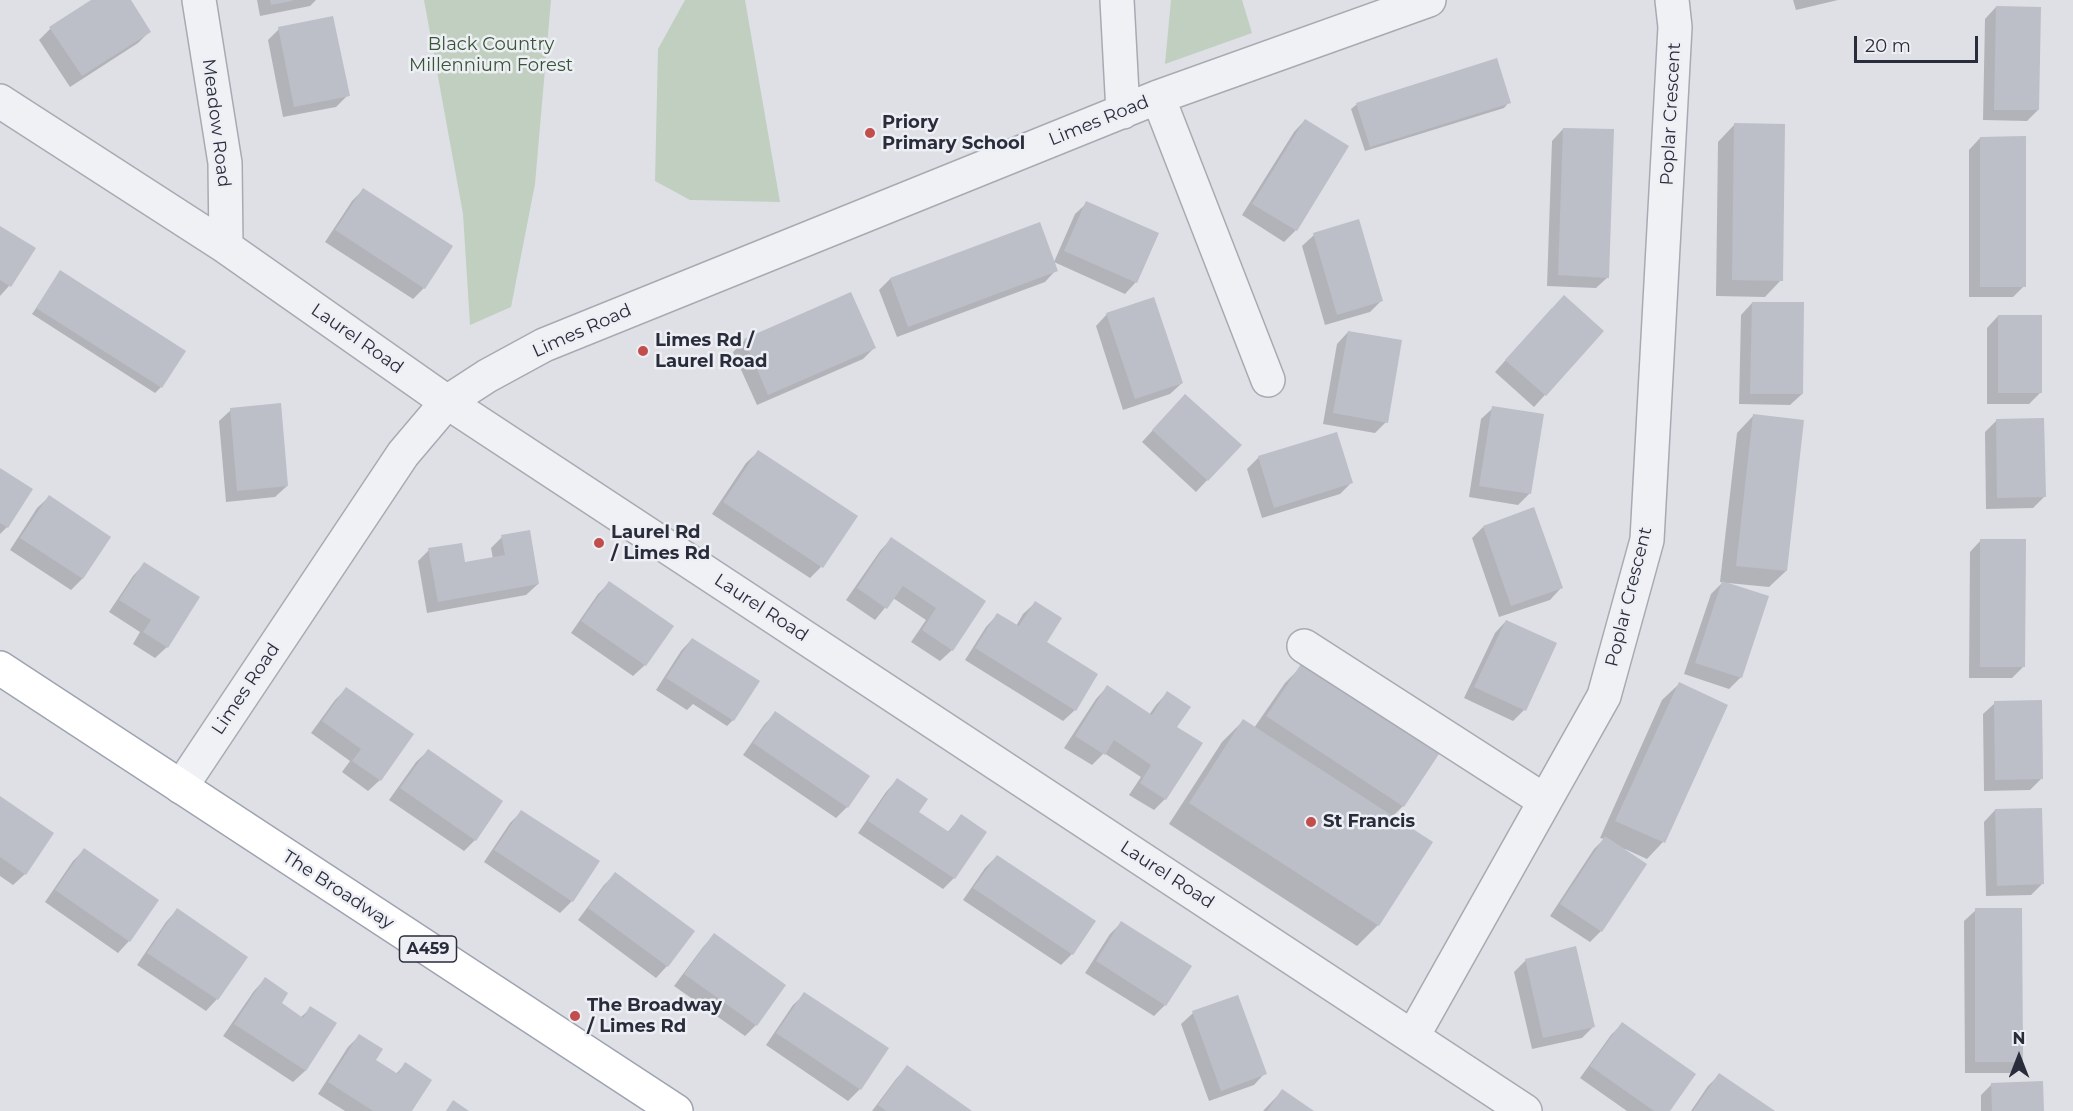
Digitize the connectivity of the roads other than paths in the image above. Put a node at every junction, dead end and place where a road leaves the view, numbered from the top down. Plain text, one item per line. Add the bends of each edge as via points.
1 (199, 0) edge
2 (1117, 0) edge
3 (1429, 0) edge
4 (1672, 0) edge
5 (1158, 97) junction
6 (0, 101) edge
7 (1123, 112) junction
8 (226, 247) junction
9 (1268, 380) dead end
10 (447, 402) junction
11 (1304, 646) dead end
12 (0, 668) edge
13 (181, 787) junction
14 (1545, 801) junction
15 (1413, 1036) junction
16 (676, 1111) edge
17 (1525, 1111) edge

1 - 8 street, Meadow Road via 225,163
2 - 7 street
3 - 5 street, Limes Road
4 - 14 street, Poplar Crescent via 1675,27 1647,540 1604,696
5 - 7 street, Limes Road
5 - 9 street, Limes Road
6 - 8 street, Laurel Road
7 - 10 street, Limes Road via 544,345
8 - 10 street, Laurel Road
10 - 13 street, Limes Road via 403,454
10 - 15 street, Laurel Road
11 - 14 street
12 - 13 main road, The Broadway / A459
13 - 16 main road, The Broadway / A459
14 - 15 street, Poplar Crescent
15 - 17 street, Laurel Road

